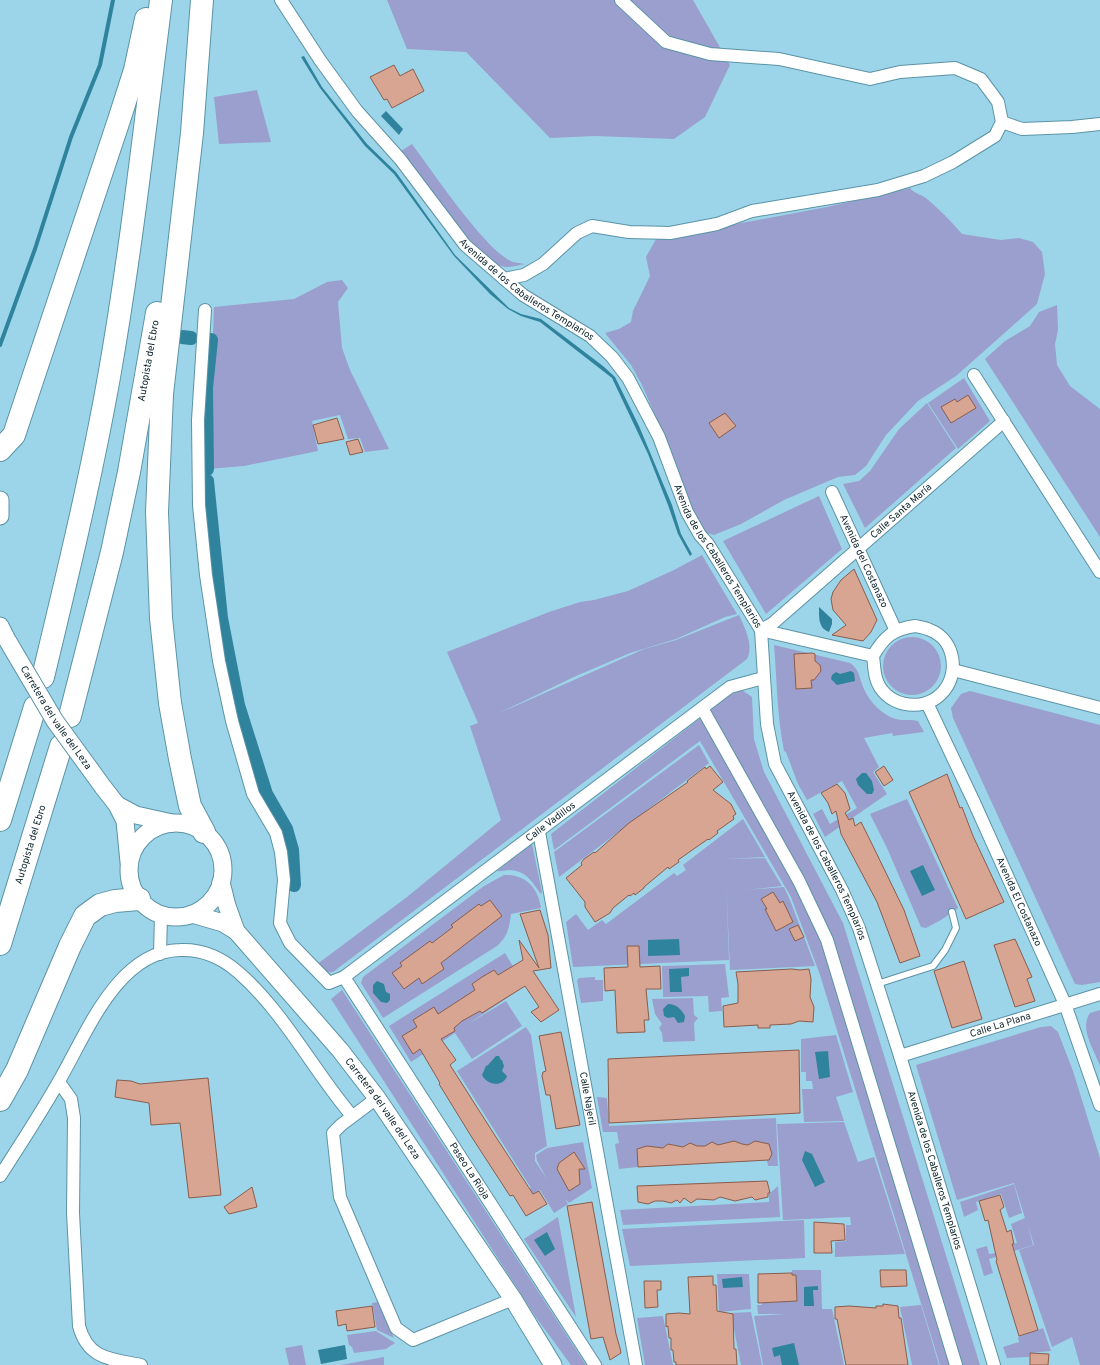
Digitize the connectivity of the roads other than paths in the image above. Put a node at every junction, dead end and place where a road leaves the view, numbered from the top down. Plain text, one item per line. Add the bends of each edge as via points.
1 (149, 0) edge
2 (161, 0) edge
3 (197, 0) edge
4 (202, 0) edge
5 (280, 0) edge
6 (621, 0) edge
7 (1002, 122) junction
8 (1100, 124) edge
9 (504, 279) junction
10 (205, 310) dead end
11 (974, 375) dead end
12 (1004, 422) junction
13 (0, 450) edge
14 (832, 492) dead end
15 (0, 500) edge
16 (0, 516) edge
17 (859, 550) junction
18 (1100, 572) edge
19 (762, 630) junction
20 (896, 631) junction
21 (3, 632) edge
22 (873, 656) junction
23 (953, 670) junction
24 (44, 677) dead end
25 (763, 678) junction
26 (927, 703) junction
27 (34, 707) dead end
28 (702, 708) junction
29 (1100, 708) edge
30 (70, 716) dead end
31 (61, 746) dead end
32 (117, 805) junction
33 (0, 820) edge
34 (174, 823) junction
35 (204, 832) junction
36 (539, 832) junction
37 (129, 862) junction
38 (221, 882) junction
39 (139, 899) junction
40 (952, 912) dead end
41 (192, 914) junction
42 (161, 915) junction
43 (236, 931) junction
44 (0, 944) edge
45 (160, 954) junction
46 (344, 977) junction
47 (877, 984) junction
48 (1100, 994) edge
49 (1064, 1004) junction
50 (900, 1056) junction
51 (59, 1082) junction
52 (377, 1098) junction
53 (0, 1100) edge
54 (1100, 1105) edge
55 (352, 1116) junction
56 (0, 1176) edge
57 (513, 1299) junction
58 (141, 1365) edge
59 (553, 1365) edge
60 (564, 1365) edge
61 (595, 1365) edge
62 (636, 1365) edge
63 (956, 1365) edge
64 (994, 1365) edge

1 - 13 highway via 135,70 94,199 14,435
2 - 24 highway via 133,221 109,377 70,567
3 - 30 highway, Autopista del Ebro via 170,234 143,394 112,552
4 - 35 highway via 192,133 162,394 157,512 161,618 170,703 190,806
5 - 9 street, Avenida de los Caballeros Templarios via 357,111 400,159 465,245
6 - 7 street via 666,42 710,54 779,59 870,79 900,72 956,68 980,79 998,102
7 - 8 street via 1022,129
7 - 9 street via 995,136 953,162 924,176 878,190 752,210 717,224 670,233 629,232 592,226 577,233 543,264 524,275
9 - 19 street, Avenida de los Caballeros Templarios via 523,295 590,336 612,357 628,378 659,437 687,512
10 - 46 street via 198,420 199,505 219,661 232,720 253,794 276,833 281,852 284,880 280,923 290,943 329,983
11 - 12 street
12 - 17 street, Calle Santa María
12 - 18 street
14 - 17 street, Avenida del Costanazo
15 - 16 main road
17 - 19 street, Calle Santa María
17 - 20 street, Avenida del Costanazo
19 - 22 street
19 - 25 street, Avenida de los Caballeros Templarios
20 - 22 street via 887,636
20 - 23 street via 916,626 931,630 944,639 951,653
21 - 32 main road, Carretera del valle del Leza, bridge via 55,721
22 - 26 street via 876,679 884,693 896,701 911,705
23 - 26 street via 950,683 941,695
23 - 29 street
25 - 28 street, Calle Vadillos via 730,687
25 - 47 street, Avenida de los Caballeros Templarios via 767,724 775,764 842,890 859,928
26 - 49 street, Avenida El Costanazo
27 - 33 highway
28 - 36 street, Calle Vadillos
28 - 63 street via 799,881 827,940
31 - 44 highway, Autopista del Ebro
32 - 34 main road via 136,815
32 - 37 main road via 125,821
34 - 35 main road via 190,825
34 - 37 main road via 162,825 140,839
35 - 38 main road via 220,855 223,871
36 - 46 street, Calle Vadillos
36 - 62 street, Calle Najeril
37 - 39 main road via 132,888
38 - 41 main road via 210,902
38 - 43 main road
39 - 42 main road via 149,909
39 - 53 highway via 100,905 85,916 17,1070
40 - 47 lane via 956,928 933,966
41 - 42 main road via 171,917
41 - 43 main road via 223,923
42 - 45 street
43 - 52 main road, Carretera del valle del Leza via 340,1050
45 - 51 street via 132,968 108,996
45 - 55 street via 172,950 193,949 210,954 236,970 268,1004
46 - 61 street, Paseo La Rioja
47 - 50 street, Avenida de los Caballeros Templarios
48 - 49 street, Calle La Plana
49 - 50 street, Calle La Plana
49 - 54 street, Avenida El Costanazo
50 - 64 street, Avenida de los Caballeros Templarios
51 - 56 street
51 - 58 street via 71,1099 74,1118 73,1213 79,1326 94,1352 104,1358
52 - 55 street
52 - 57 main road, Carretera del valle del Leza
55 - 57 street via 334,1133 340,1197 396,1328 413,1340
57 - 59 main road, Carretera del valle del Leza
57 - 60 main road, Carretera del valle del Leza

